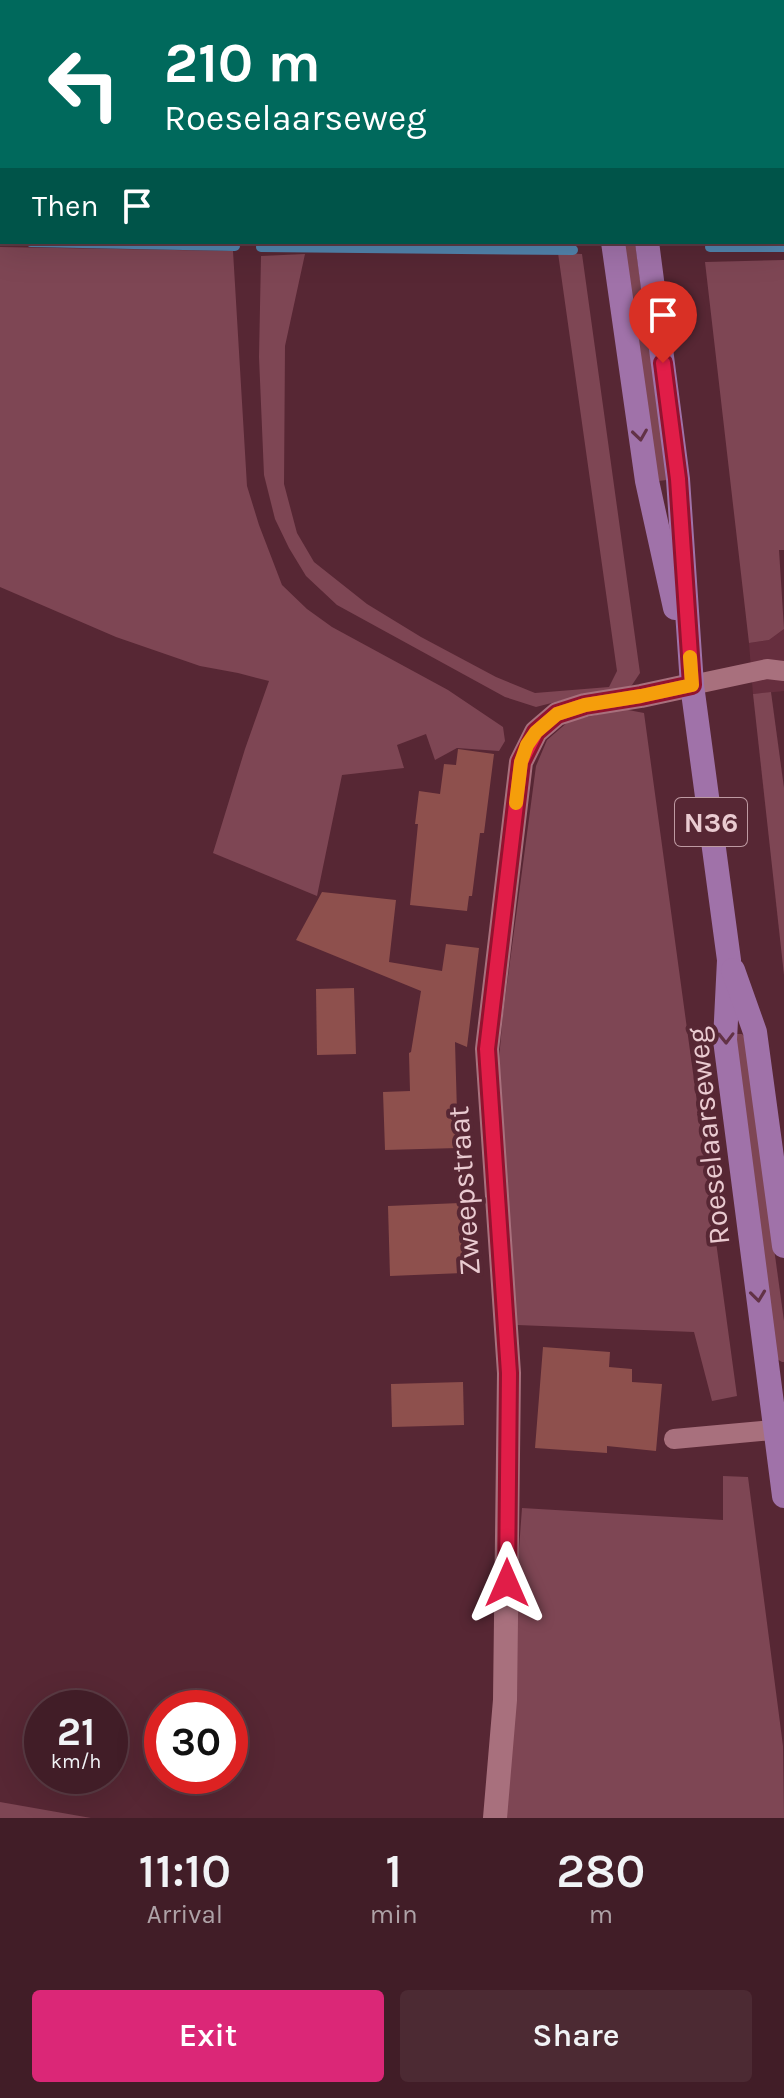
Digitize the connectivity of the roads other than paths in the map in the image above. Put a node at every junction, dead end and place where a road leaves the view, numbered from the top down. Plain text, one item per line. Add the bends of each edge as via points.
1 (614, 244) edge
2 (647, 245) edge
3 (784, 671) edge
4 (692, 685) junction
5 (729, 960) junction
6 (784, 1246) edge
7 (780, 1429) edge
8 (674, 1439) dead end
9 (784, 1496) edge
10 (495, 1818) edge

1 -> 4 main road, Roeselaarseweg / N36 via 647,481
2 - 4 main road, Roeselaarseweg / N36 via 678,479
3 - 4 lane via 767,669
4 - 5 main road, Roeselaarseweg / N36
4 - 10 street, Zweepstraat via 557,714 536,732 521,762 487,1049 509,1373 505,1700
5 - 6 main road, Roeselaarseweg / N36 via 755,1032
5 -> 7 main road, Roeselaarseweg / N36 via 725,1040
7 - 8 lane
7 - 9 main road, Roeselaarseweg / N36

